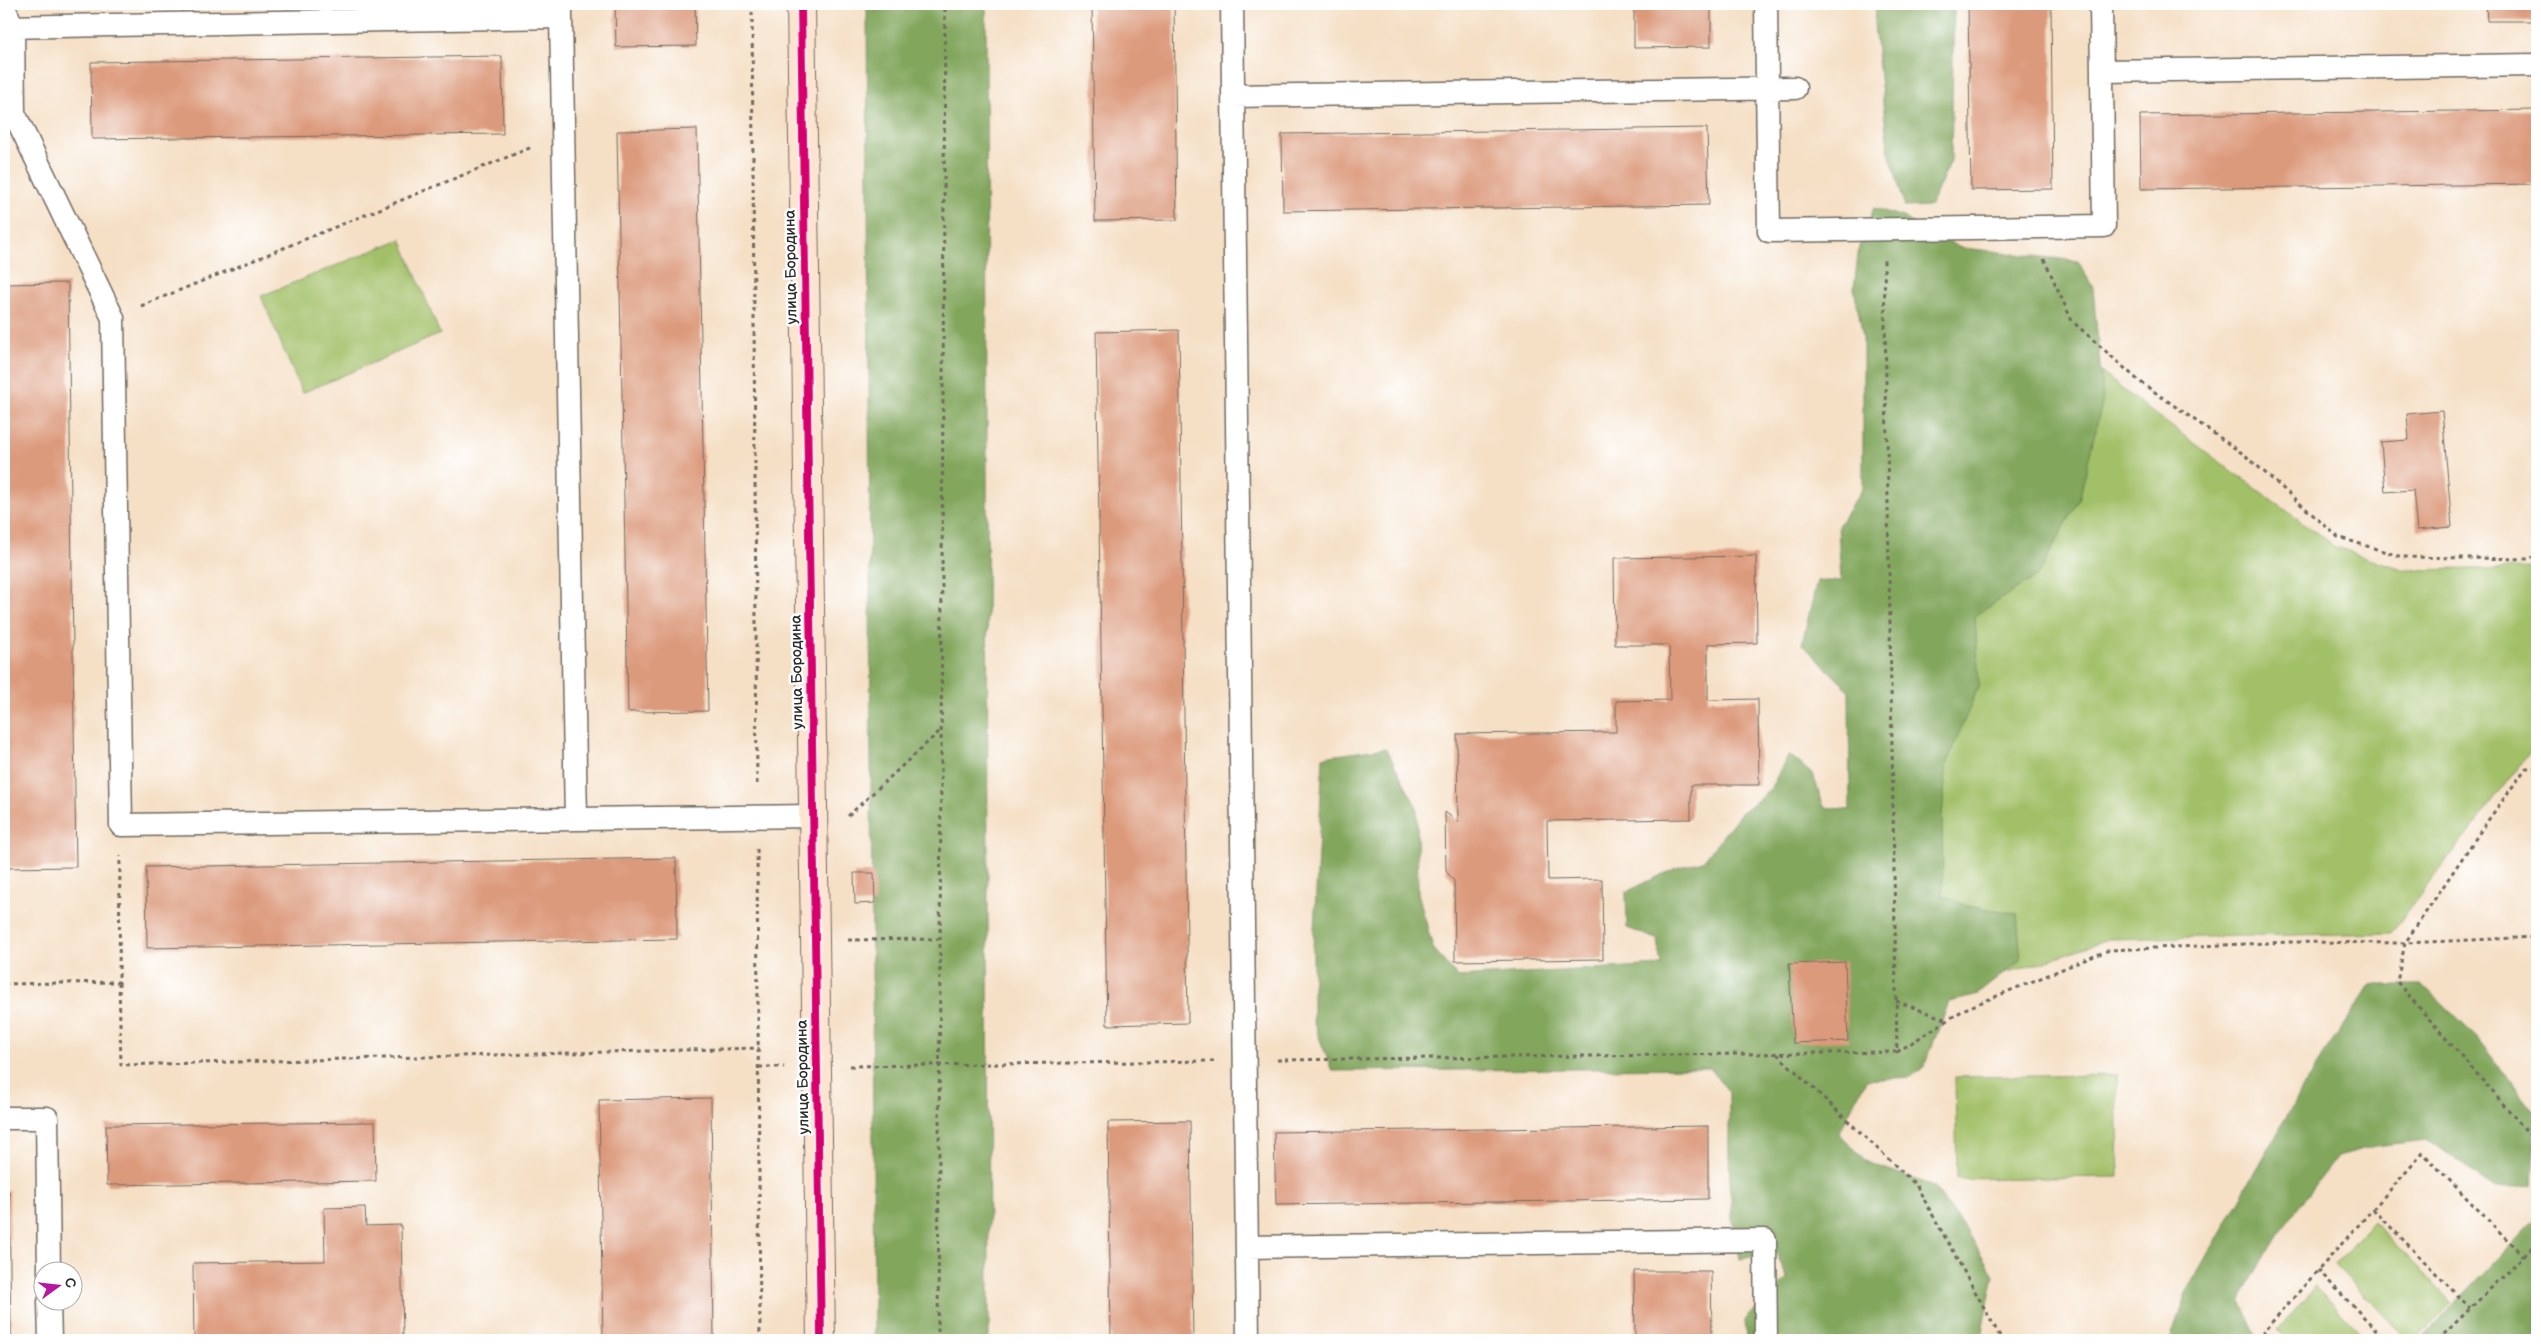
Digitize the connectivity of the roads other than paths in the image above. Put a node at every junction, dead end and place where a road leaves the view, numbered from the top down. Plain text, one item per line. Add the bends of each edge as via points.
1 (801, 4) edge
2 (1232, 4) edge
3 (1766, 4) edge
4 (2101, 4) edge
5 (561, 10) edge
6 (7, 21) edge
7 (2537, 65) edge
8 (2102, 71) junction
9 (1768, 88) junction
10 (1795, 88) dead end
11 (1233, 96) junction
12 (813, 816) junction
13 (576, 819) junction
14 (4, 1118) edge
15 (1247, 1247) junction
16 (49, 1262) edge
17 (49, 1312) edge
18 (50, 1340) edge
19 (821, 1340) edge
20 (1248, 1340) edge
21 (1766, 1340) edge

1 - 12 street, улица Бородина
2 - 11 lane
3 - 9 lane
4 - 8 lane
5 - 6 lane
5 - 13 lane
6 - 13 lane via 14,113 113,318 121,825
7 - 8 lane
8 - 9 lane via 2104,226 1769,231
9 - 10 lane
9 - 11 lane
11 - 15 lane
12 - 13 lane
12 - 19 street, улица Бородина
14 - 16 lane via 47,1118
15 - 20 lane
15 - 21 lane via 1764,1240
17 - 18 lane

